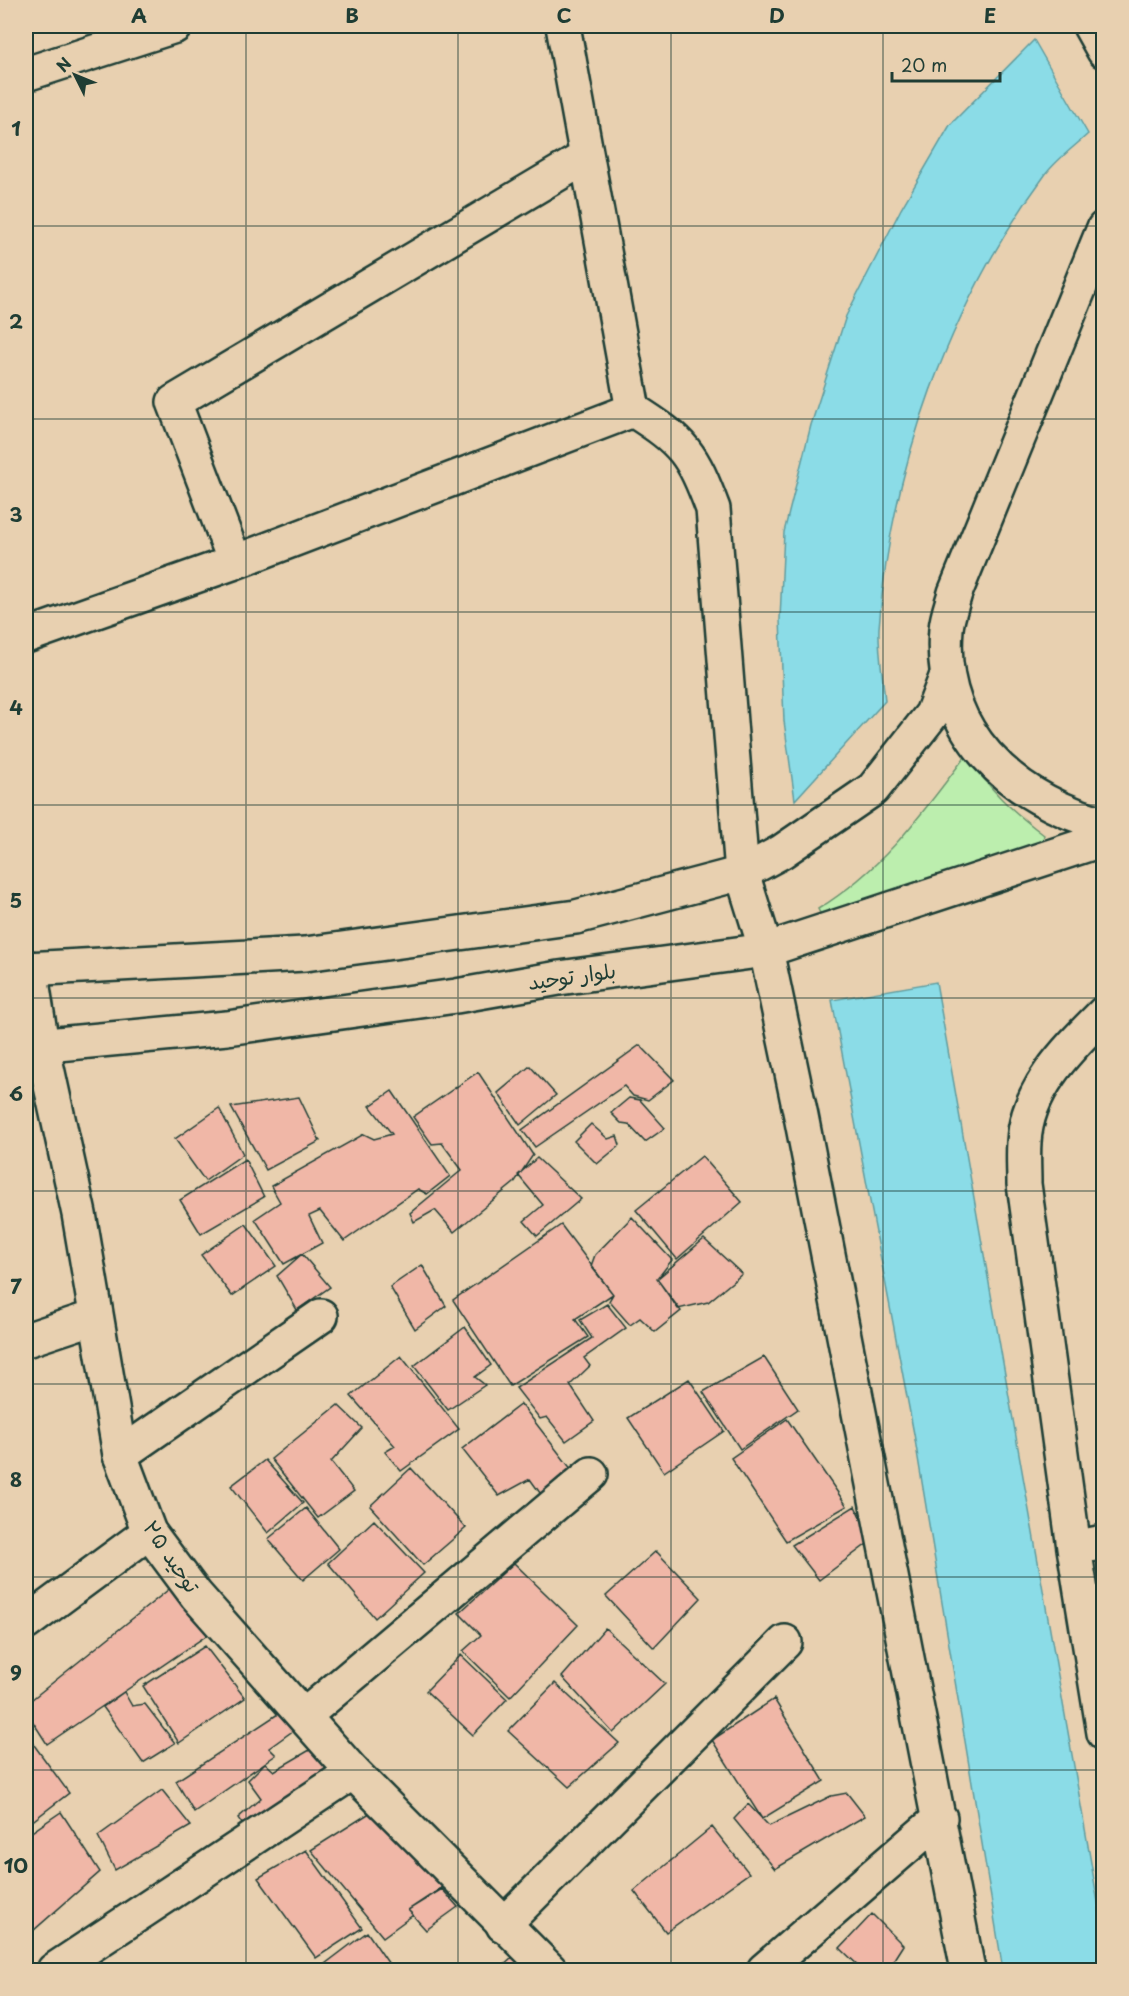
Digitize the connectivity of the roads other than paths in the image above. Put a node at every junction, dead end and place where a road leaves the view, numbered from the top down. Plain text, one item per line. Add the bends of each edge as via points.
1 (175, 26) edge
2 (563, 26) edge
3 (1090, 26) edge
4 (1104, 51) edge
5 (26, 75) edge
6 (586, 157) junction
7 (1102, 224) edge
8 (633, 410) junction
9 (235, 562) junction
10 (26, 636) edge
11 (947, 675) junction
12 (1104, 824) edge
13 (1104, 839) edge
14 (742, 873) junction
15 (766, 950) junction
16 (28, 968) edge
17 (1104, 1013) edge
18 (34, 1046) edge
19 (321, 1316) dead end
20 (95, 1317) junction
21 (26, 1340) edge
22 (120, 1455) junction
23 (591, 1474) dead end
24 (149, 1532) junction
25 (1089, 1545) edge
26 (26, 1623) edge
27 (785, 1642) dead end
28 (304, 1716) junction
29 (1104, 1733) edge
30 (353, 1772) junction
31 (940, 1818) junction
32 (502, 1925) junction
33 (54, 1971) edge
34 (550, 1971) edge
35 (764, 1971) edge
36 (968, 1971) edge

1 - 5 street
2 - 6 street
3 - 4 street
6 - 8 street
6 - 9 street via 174,402
7 - 11 street via 955,593 946,628
8 - 9 street
8 - 14 street via 685,448 713,509
9 - 10 street
11 - 12 street via 969,735 984,755 1012,780 1052,805
11 - 14 street via 932,714 873,789 781,852
13 - 15 street, بلوار توحید
14 - 15 street
14 - 16 street via 576,917 305,954
15 - 18 street, بلوار توحید via 227,1028
15 - 31 street
16 - 18 street, توحید ۲۵
17 - 25 street via 1061,1056 1034,1098 1024,1140 1024,1184
18 - 20 street, توحید ۲۵ via 79,1214
19 - 22 street
20 - 21 street
20 - 22 street, توحید ۲۵
22 - 24 street, توحید ۲۵
23 - 28 street
24 - 26 street
24 - 28 street, توحید ۲۵ via 196,1595
25 - 29 street
27 - 32 street
28 - 30 street, توحید ۲۵
30 - 32 street, توحید ۲۵
30 - 33 street
31 - 35 street
31 - 36 street
32 - 34 street, توحید ۲۵

